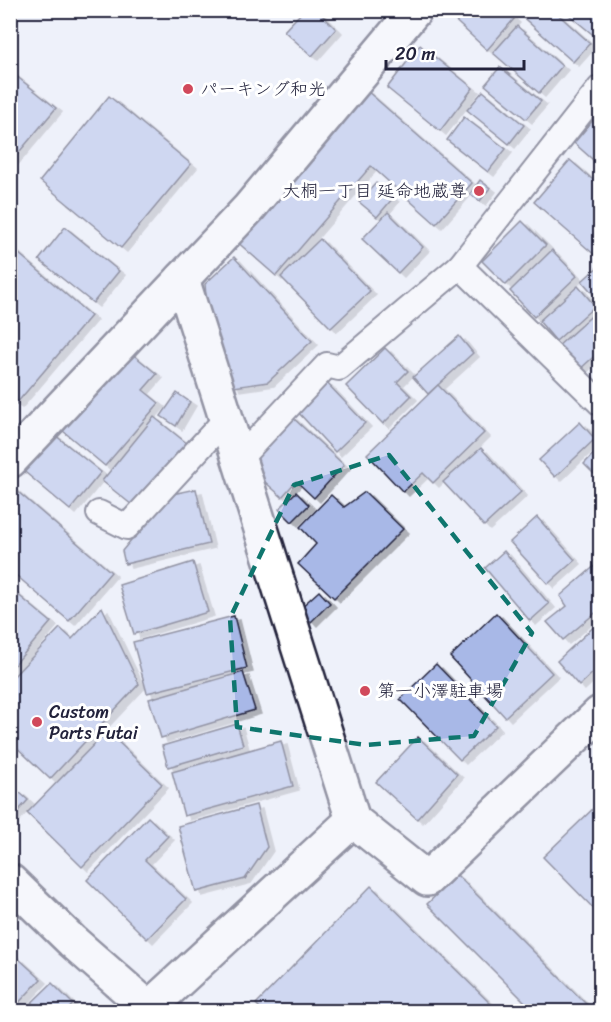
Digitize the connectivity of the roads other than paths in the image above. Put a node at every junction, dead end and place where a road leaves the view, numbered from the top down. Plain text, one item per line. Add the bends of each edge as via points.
1 (415, 10) edge
2 (600, 88) edge
3 (460, 266) junction
4 (182, 279) junction
5 (600, 401) edge
6 (226, 419) junction
7 (238, 459) junction
8 (10, 461) edge
9 (99, 513) dead end
10 (600, 713) edge
11 (353, 820) junction
12 (10, 881) edge
13 (151, 1010) edge

1 - 4 street via 249,208
2 - 3 lane
3 - 5 lane
3 - 7 lane via 339,369 327,365
4 - 6 street
4 - 8 street
6 - 7 street
6 - 9 lane via 127,527
7 - 11 street
10 - 11 street via 427,879
11 - 13 street
12 - 13 street

